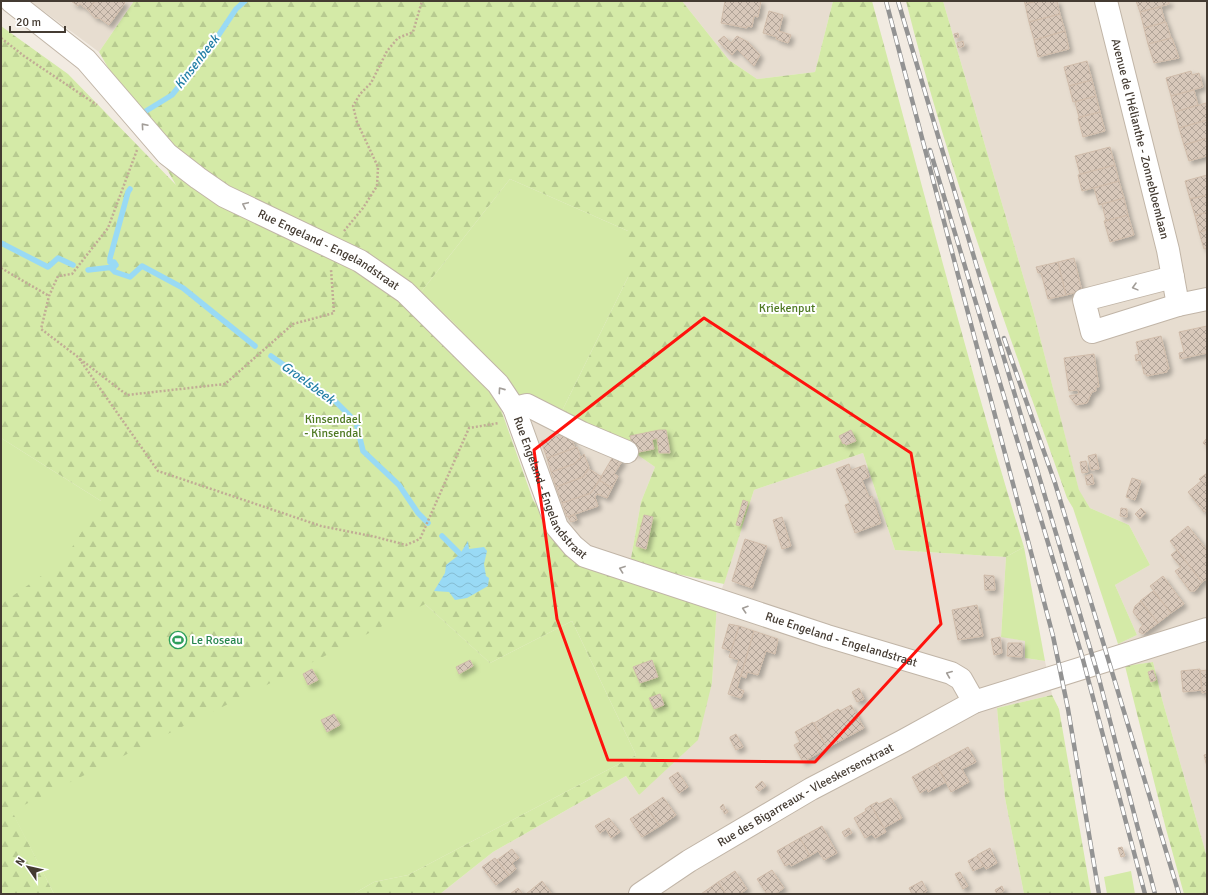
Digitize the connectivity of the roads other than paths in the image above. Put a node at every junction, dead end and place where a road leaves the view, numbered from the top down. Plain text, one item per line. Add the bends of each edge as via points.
1 (11, 1) edge
2 (1106, 1) edge
3 (1173, 277) junction
4 (1207, 299) edge
5 (1178, 305) junction
6 (514, 408) junction
7 (627, 452) dead end
8 (1207, 629) edge
9 (974, 702) junction
10 (640, 894) edge

6 -> 1 street, Rue Engeland - Engelandstraat via 498,384 405,292 384,275 330,255 224,196 198,178 167,154 86,60
2 - 3 street, Avenue de l'Hélianthe - Zonnebloemlaan
3 - 5 street, Avenue de l'Hélianthe - Zonnebloemlaan
3 -> 5 street via 1084,300 1092,332
4 - 5 street
6 - 7 street via 527,405
9 -> 6 street, Rue Engeland - Engelandstraat via 960,679 951,673 827,636 585,556 557,527
8 - 9 street
9 - 10 street, Rue des Bigarreaux - Vleeskersenstraat via 811,789 689,861

